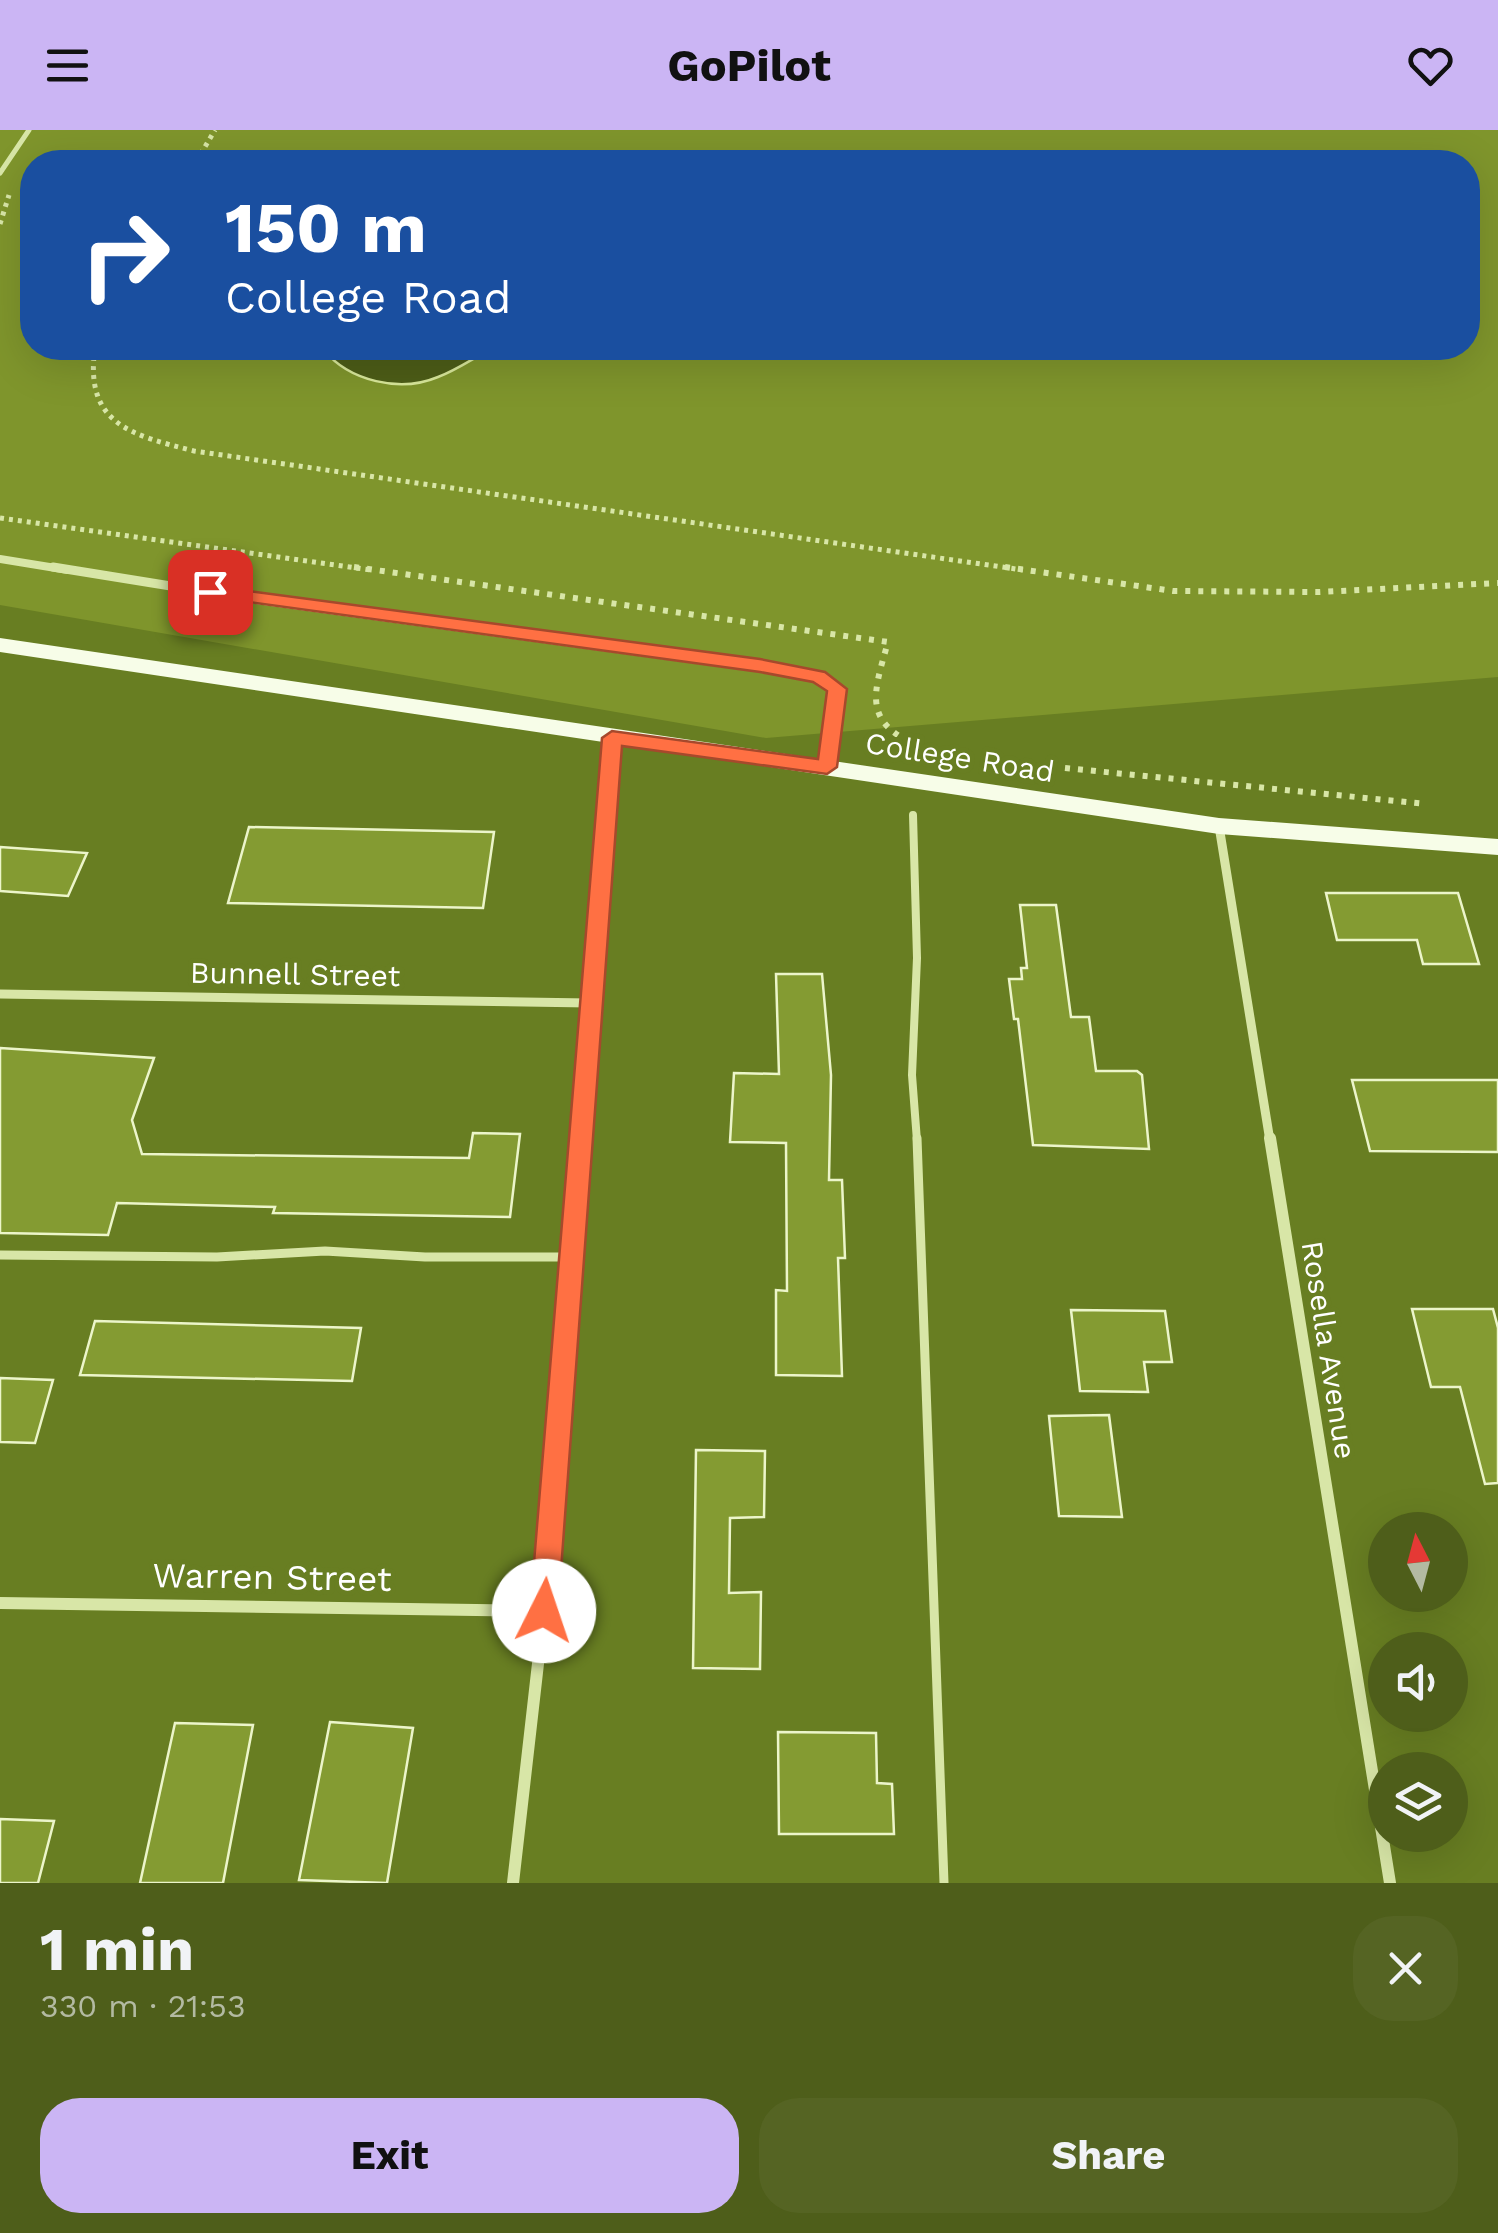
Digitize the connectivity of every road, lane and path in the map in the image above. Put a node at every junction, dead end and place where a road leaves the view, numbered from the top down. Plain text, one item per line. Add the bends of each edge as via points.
1 (28, 130) edge
2 (0, 173) edge
3 (93, 360) edge
4 (0, 559) edge
5 (1498, 583) edge
6 (0, 644) edge
7 (612, 738) junction
8 (827, 767) junction
9 (914, 815) dead end
10 (1219, 826) junction
11 (1497, 851) edge
12 (0, 994) edge
13 (590, 1003) junction
14 (0, 1255) edge
15 (570, 1257) junction
16 (0, 1603) edge
17 (544, 1611) junction
18 (513, 1883) edge
19 (944, 1883) edge
20 (1390, 1883) edge

1 - 2 lane
3 - 5 path via 88,384 98,407 122,425 164,443 248,460 1173,591
4 - 8 street via 818,676 838,689
6 - 7 main road, College Road
7 - 8 main road, College Road
7 - 13 street
8 - 10 main road, College Road
9 - 19 lane via 912,1075
10 - 11 main road, College Road
10 - 20 street, Rosella Avenue
12 - 13 street, Bunnell Street
13 - 15 street
14 - 15 lane via 325,1250
15 - 17 street
16 - 17 street, Warren Street
17 - 18 street

